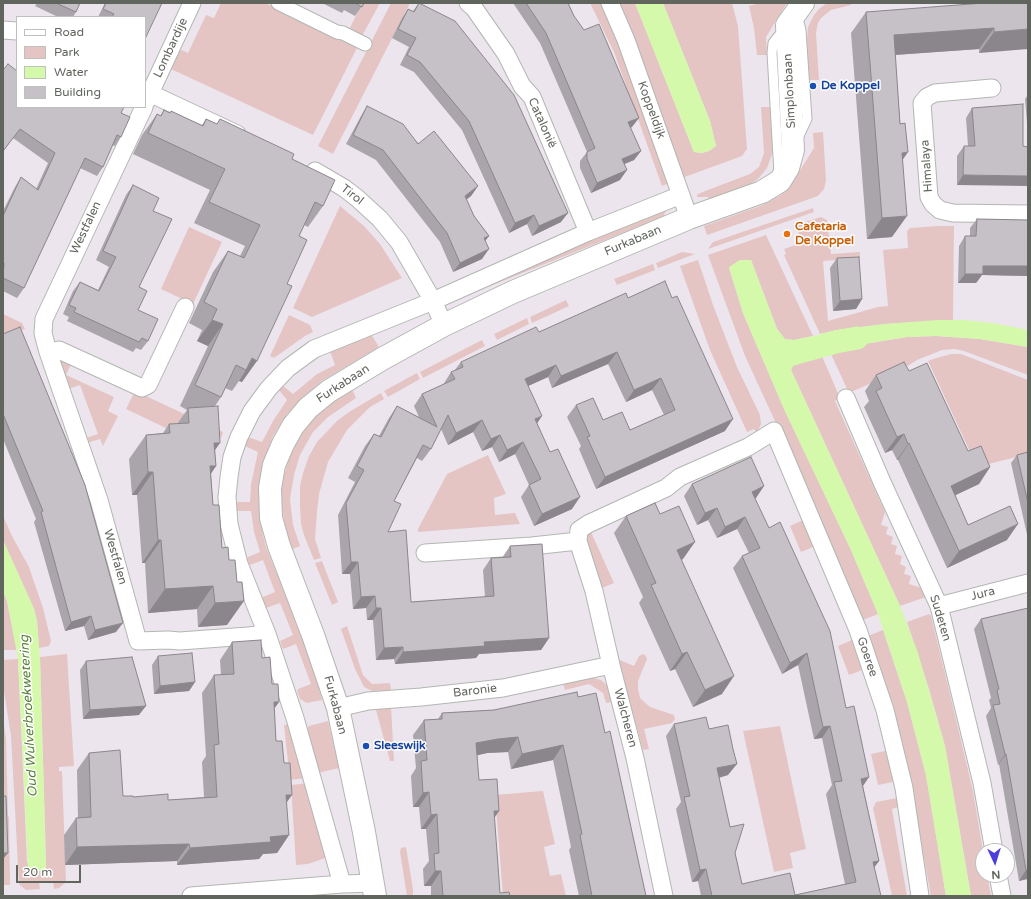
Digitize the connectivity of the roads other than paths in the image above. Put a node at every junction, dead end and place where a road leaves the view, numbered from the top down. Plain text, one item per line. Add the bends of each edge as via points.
1 (192, 3) edge
2 (278, 3) edge
3 (468, 3) edge
4 (610, 3) edge
5 (795, 13) edge
6 (3, 30) edge
7 (16, 31) edge
8 (365, 44) dead end
9 (992, 88) dead end
10 (146, 99) edge
11 (142, 108) edge
12 (254, 142) edge
13 (304, 164) edge
14 (780, 181) junction
15 (681, 195) junction
16 (1028, 214) edge
17 (689, 218) junction
18 (588, 232) junction
19 (433, 301) junction
20 (185, 307) dead end
21 (444, 324) junction
22 (48, 352) junction
23 (846, 398) dead end
24 (578, 541) junction
25 (425, 553) dead end
26 (1028, 583) edge
27 (939, 606) junction
28 (267, 634) junction
29 (611, 665) junction
30 (338, 708) junction
31 (993, 843) edge
32 (1000, 883) edge
33 (342, 884) junction
34 (375, 890) edge
35 (191, 896) edge
36 (664, 896) edge
37 (920, 896) edge
38 (1002, 896) edge

1 - 10 street, Lombardije
2 - 8 street
3 - 18 street, Catalonië via 506,54 522,86 532,97
4 - 15 street, Koppeldijk via 626,40
5 - 14 street, Simplonbaan via 793,150 788,168
5 - 14 lane via 773,43 772,53
6 - 7 street
9 - 16 street, Himalaya via 935,93 922,103 929,197 932,204 940,210 953,213
10 - 12 street
11 - 22 street, Westfalen via 44,319 42,332
13 - 19 street, Tirol via 344,188 380,219 399,242
14 - 17 street, Furkabaan via 762,192
15 - 17 street, Koppeldijk
15 - 18 street, Furkabaan
17 - 21 street, Furkabaan
18 - 19 street, Furkabaan
19 - 21 street, Tirol
19 - 28 street, Furkabaan via 314,349 288,368 269,388 252,411 239,436 228,477 229,524 239,564
20 - 22 street via 148,385 142,388 59,350
21 - 30 street, Furkabaan via 329,391 308,408 293,426 274,465 270,488 271,518
22 - 28 street, Westfalen via 99,500 138,641 180,641
23 - 27 street, Sudeten
24 - 25 street
24 - 29 street, Walcheren via 594,591
24 - 37 street, Goeree via 579,530 588,524 666,488 680,477 748,447 774,431 858,630 885,710 904,788
26 - 27 street, Jura
27 - 31 street, Sudeten via 982,783
28 - 33 street, Furkabaan via 295,718
29 - 30 street, Baronie via 503,688 368,701
29 - 36 street, Walcheren via 635,758
30 - 34 street, Furkabaan
32 - 38 street
33 - 34 street
33 - 35 street

